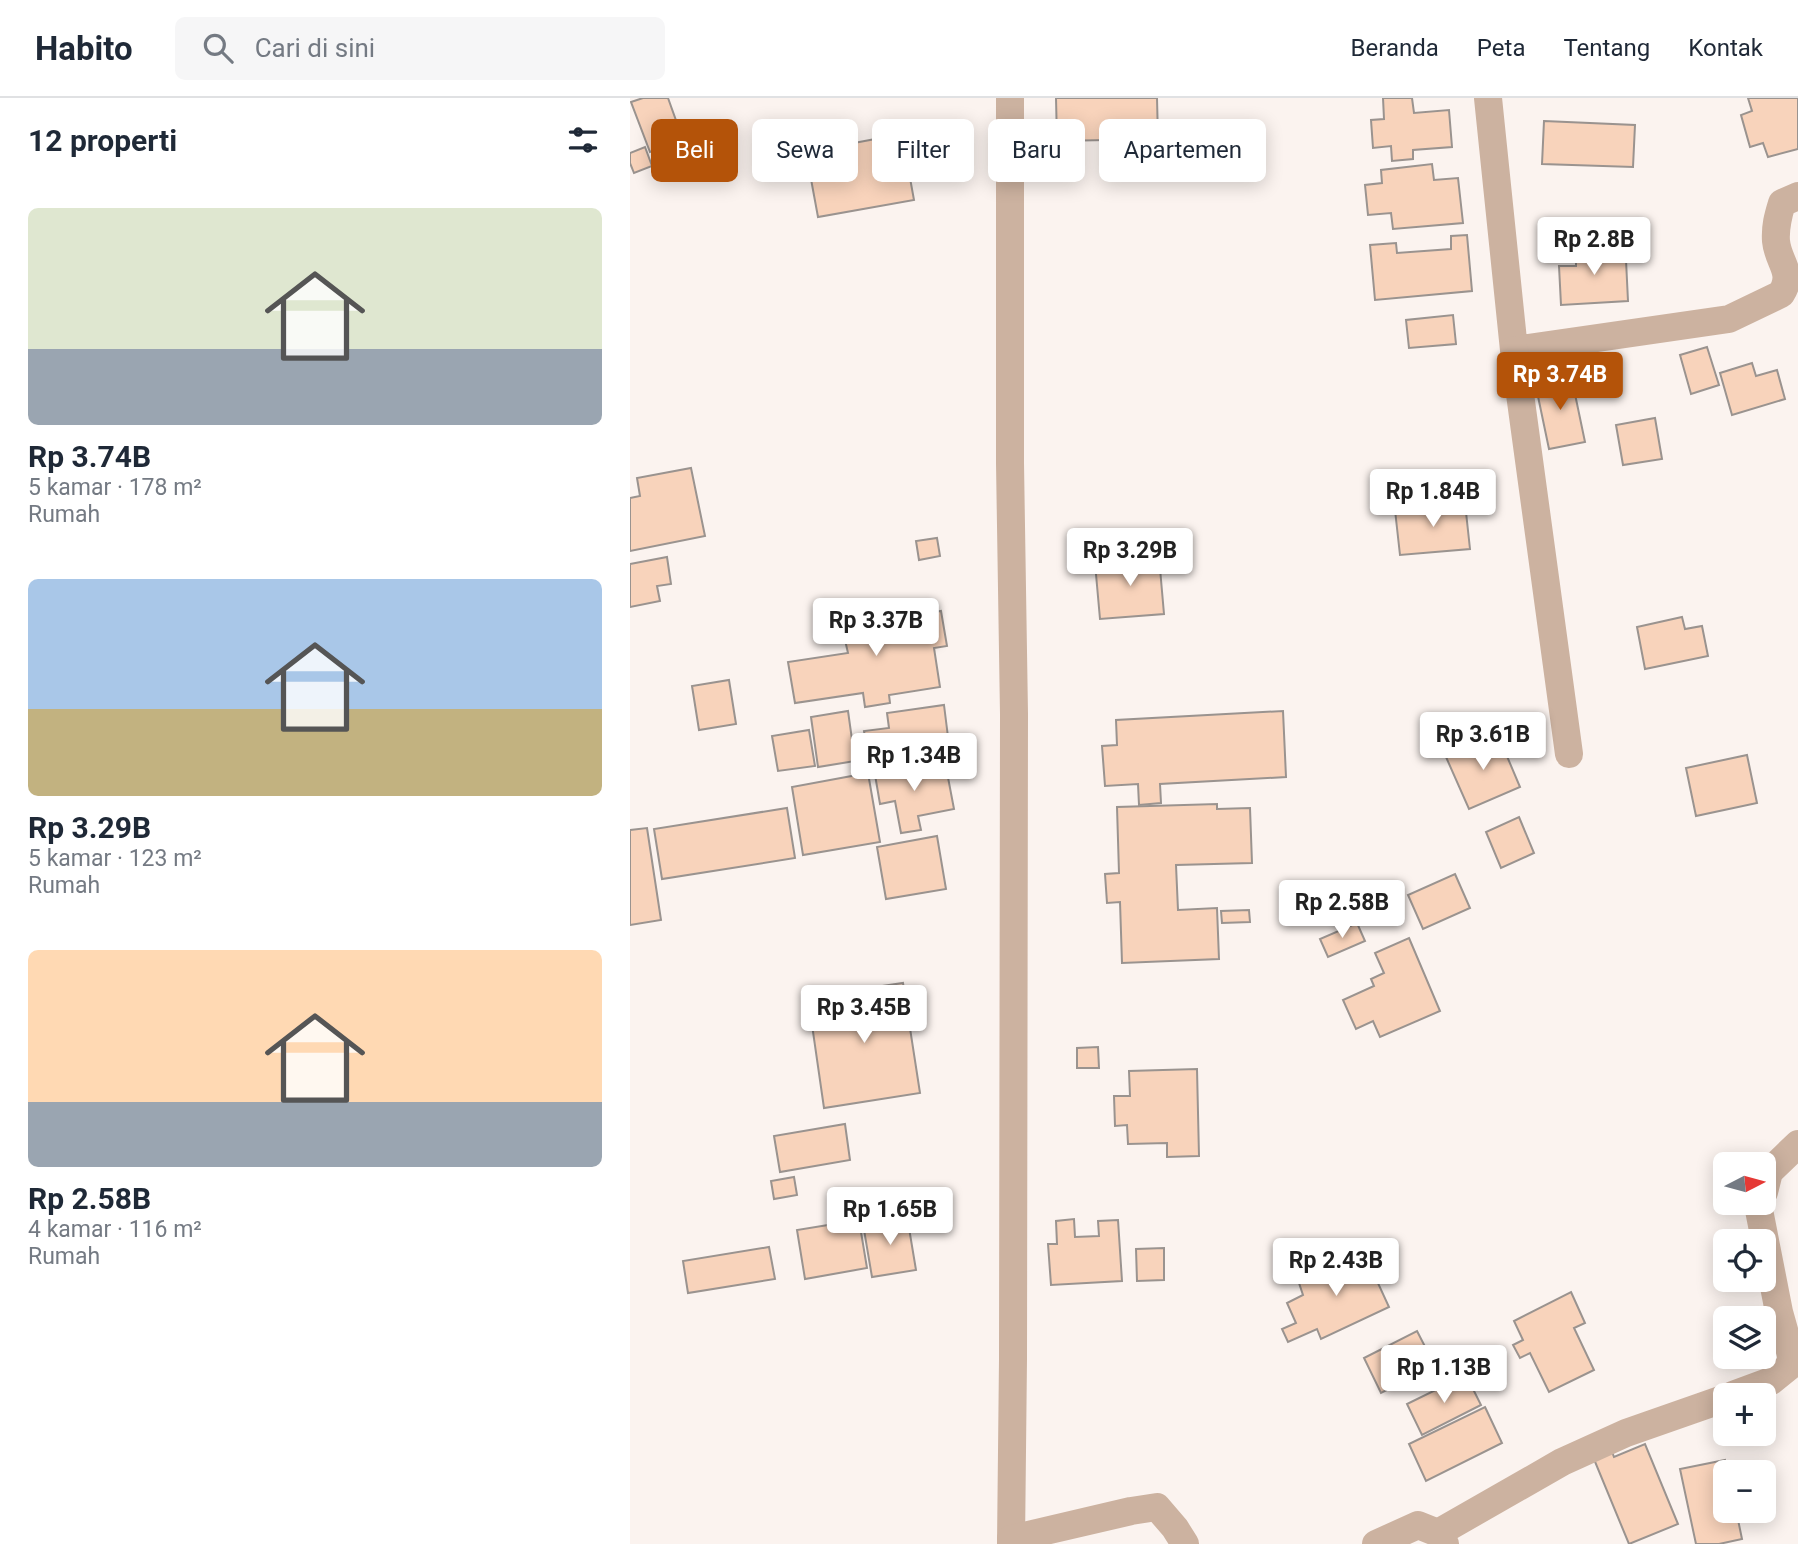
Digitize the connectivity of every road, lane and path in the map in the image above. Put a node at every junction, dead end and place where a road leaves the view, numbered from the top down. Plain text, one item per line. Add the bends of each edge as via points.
1 (1010, 98) edge
2 (1488, 98) edge
3 (1798, 196) edge
4 (1514, 351) junction
5 (1569, 754) dead end
6 (1798, 1144) edge
7 (1776, 1164) edge
8 (1760, 1215) edge
9 (1766, 1383) edge
10 (1713, 1403) edge
11 (1441, 1538) edge
12 (1011, 1541) edge
13 (1185, 1544) edge
14 (1376, 1544) edge

1 - 12 street via 1014,713
2 - 4 street
3 - 4 street via 1782,203 1776,222 1776,244 1788,278 1781,294 1729,319
4 - 5 street
6 - 7 street
8 - 9 street via 1791,1355 1791,1365
10 - 11 street via 1626,1433 1562,1462
11 - 14 street via 1418,1525
12 - 13 street via 1157,1507

